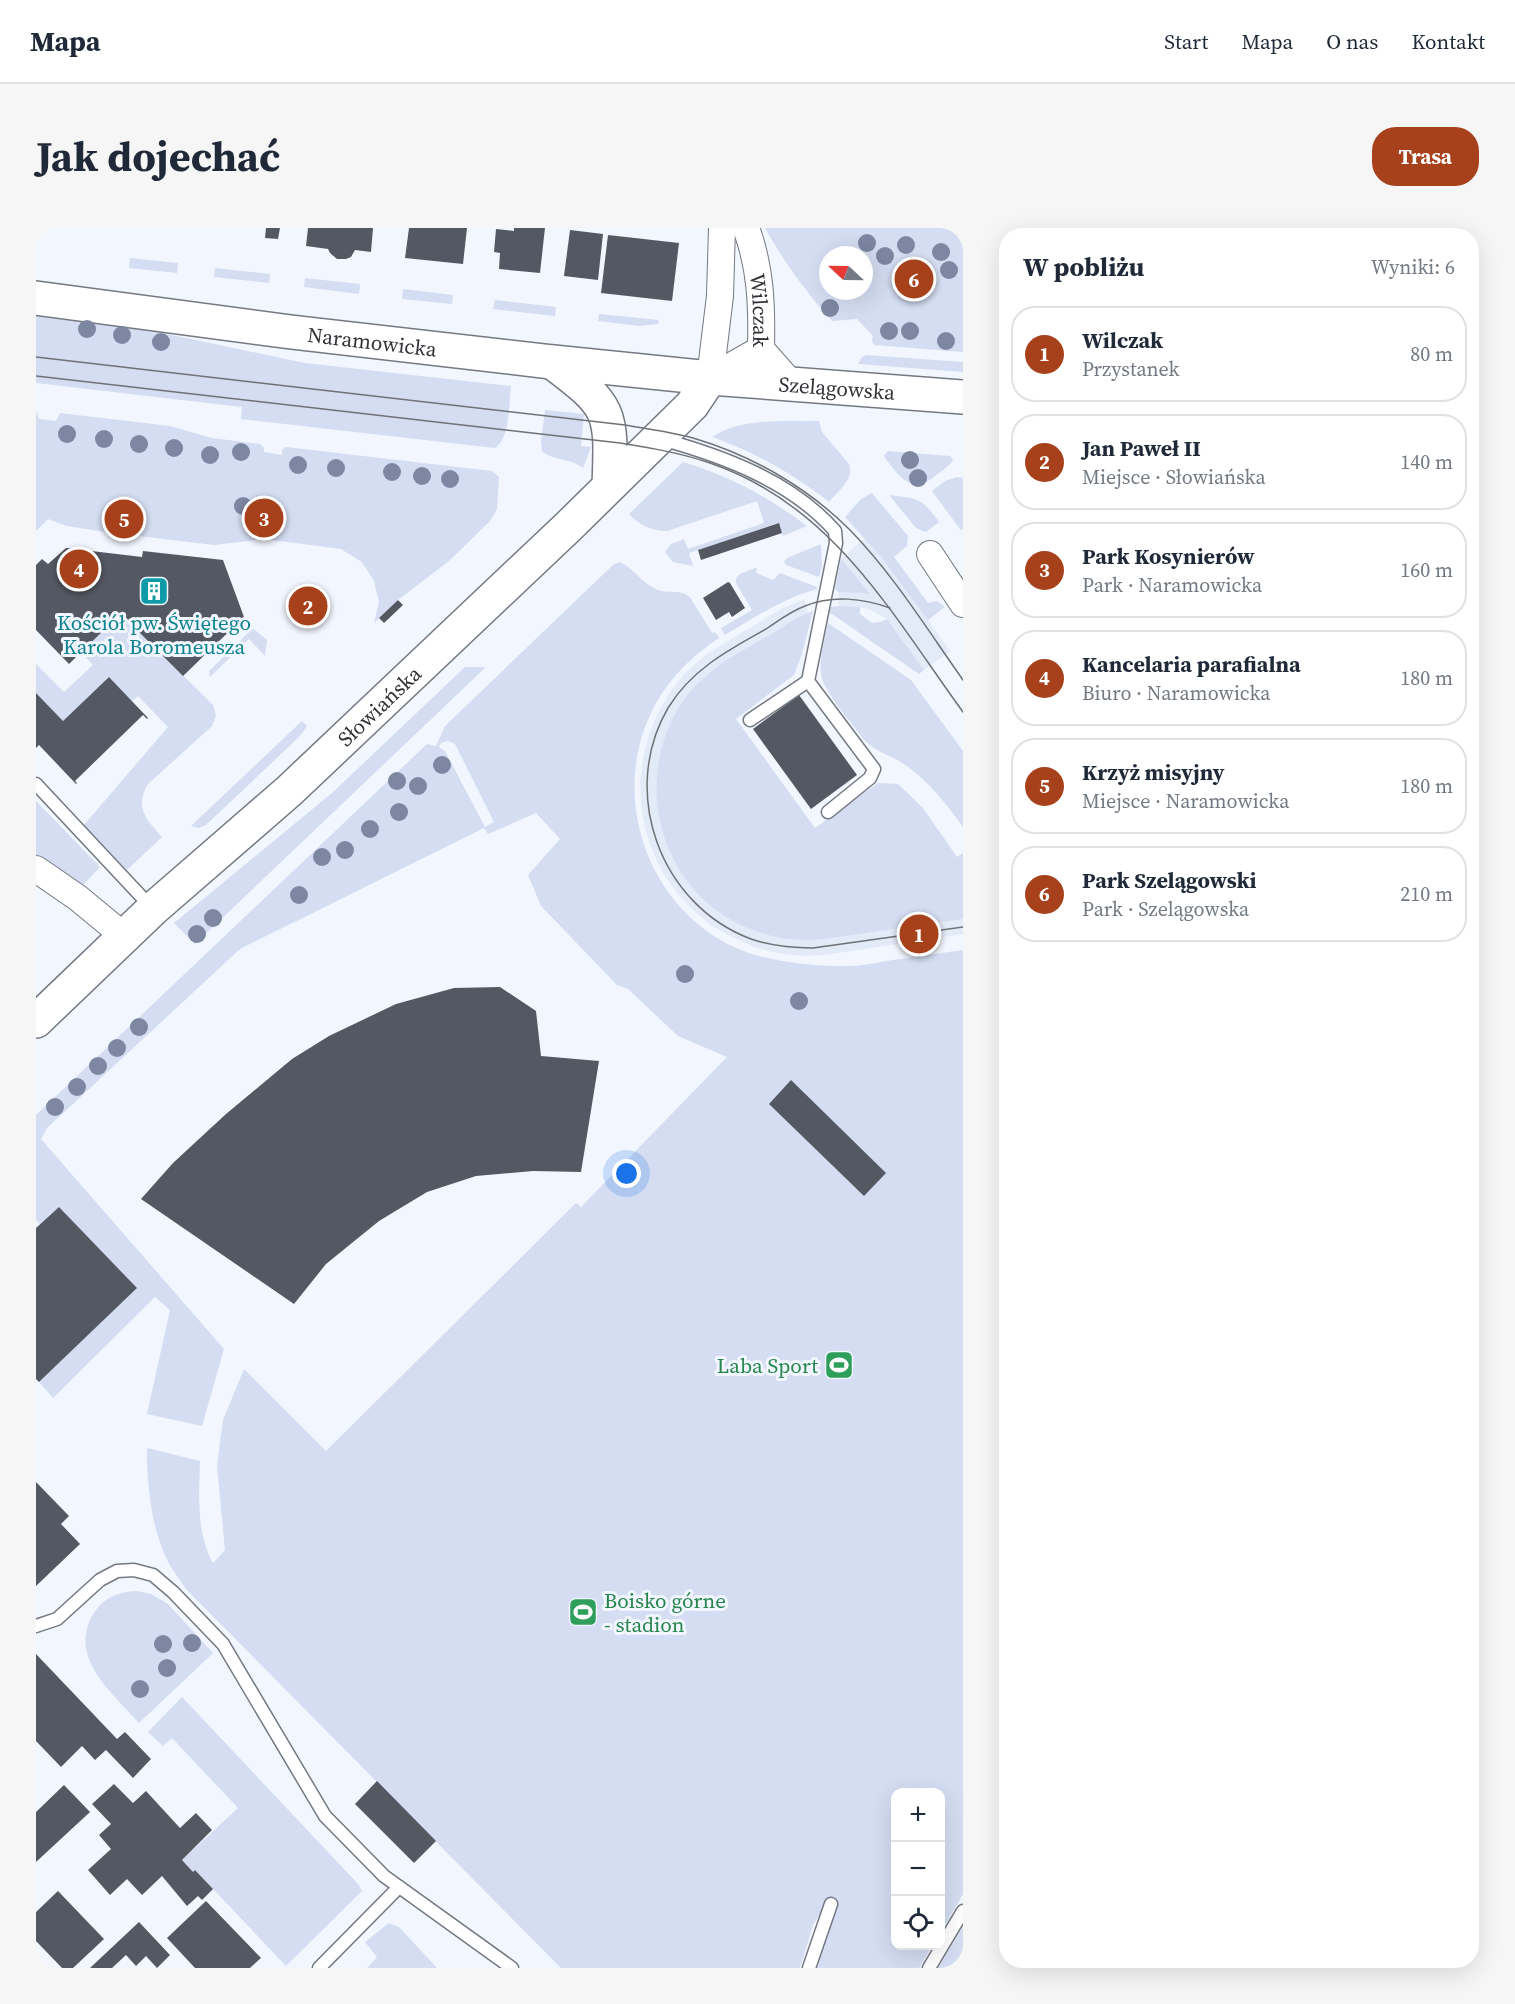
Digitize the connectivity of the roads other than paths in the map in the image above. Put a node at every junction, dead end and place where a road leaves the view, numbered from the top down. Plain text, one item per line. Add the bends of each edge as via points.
1 (722, 228) edge
2 (746, 228) edge
3 (36, 298) edge
4 (761, 349) junction
5 (552, 362) junction
6 (710, 378) junction
7 (791, 383) junction
8 (963, 397) edge
9 (659, 438) junction
10 (609, 486) junction
11 (930, 554) dead end
12 (963, 604) edge
13 (808, 681) junction
14 (750, 720) dead end
15 (36, 784) edge
16 (828, 812) dead end
17 (36, 869) edge
18 (153, 909) junction
19 (124, 936) junction
20 (36, 1021) edge
21 (36, 1626) edge
22 (399, 1887) junction
23 (831, 1905) dead end
24 (963, 1911) edge
25 (319, 1968) edge
26 (512, 1968) edge
27 (808, 1968) edge
28 (929, 1968) edge

1 - 6 street, Wilczak via 720,296
2 - 4 street, Wilczak via 758,266
3 - 5 street, Naramowicka
4 - 6 street
4 - 7 street, Wilczak
5 - 6 street, Naramowicka
5 - 10 street via 586,388 604,409 611,442
6 - 7 street, Szelągowska
6 - 9 street, Słowiańska via 692,405
7 - 8 street, Szelągowska
9 - 10 street, Słowiańska
9 - 13 lane via 718,456 761,476 804,503 835,531 836,543
10 - 18 street, Słowiańska via 289,791
11 - 12 street
13 - 14 lane
13 - 16 lane via 874,769 870,778
15 - 18 lane
17 - 19 street
18 - 19 street, Słowiańska
19 - 20 street, Słowiańska
21 - 22 lane via 57,1618 100,1580 117,1571 153,1575 224,1644 325,1816
22 - 25 lane
22 - 26 lane
23 - 27 lane
24 - 28 lane

